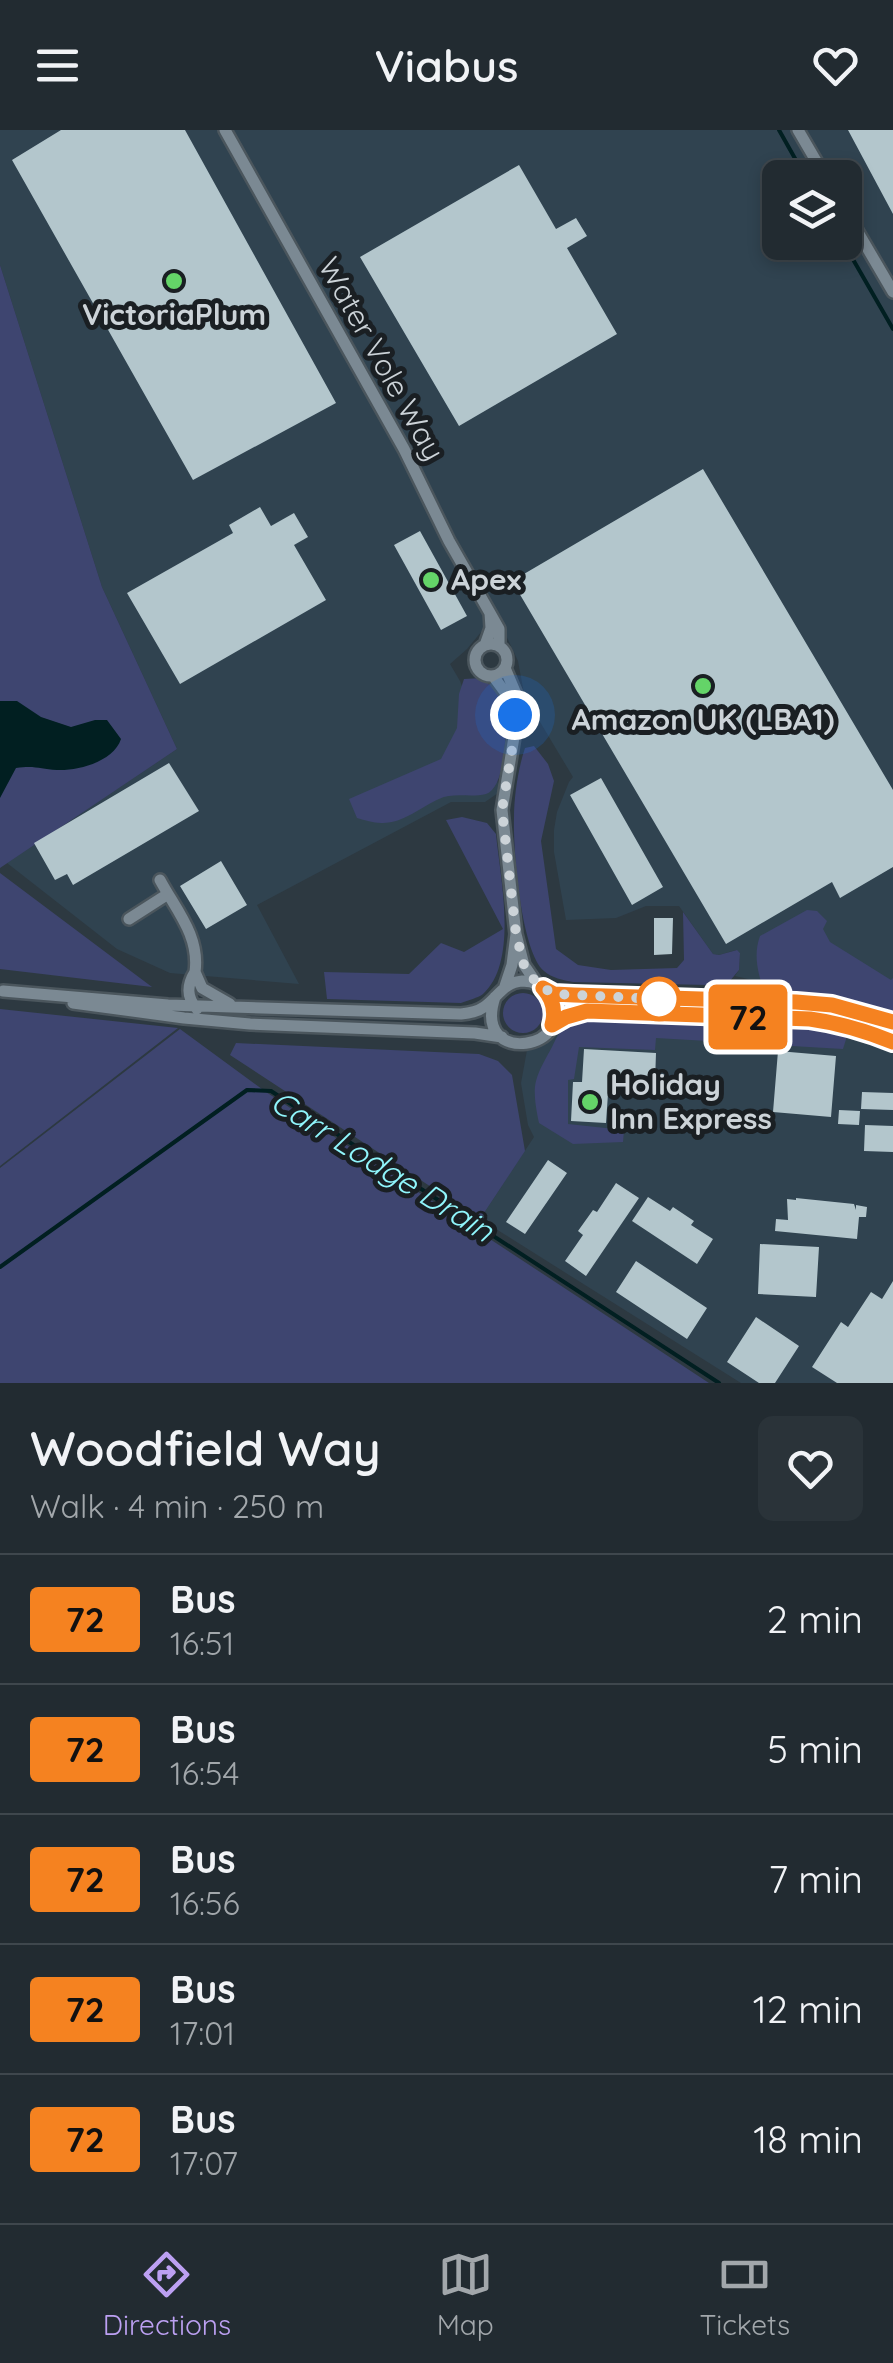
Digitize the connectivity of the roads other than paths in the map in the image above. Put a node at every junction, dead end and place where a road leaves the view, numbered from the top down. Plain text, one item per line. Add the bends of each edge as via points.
1 (225, 130) edge
2 (798, 130) edge
3 (816, 160) edge
4 (862, 239) edge
5 (893, 292) edge
6 (490, 612) junction
7 (484, 645) junction
8 (499, 646) junction
9 (505, 668) junction
10 (493, 676) junction
11 (515, 715) junction
12 (129, 918) dead end
13 (516, 934) junction
14 (195, 972) junction
15 (505, 986) junction
16 (540, 986) junction
17 (1, 991) edge
18 (495, 997) junction
19 (193, 1005) junction
20 (232, 1006) junction
21 (217, 1021) junction
22 (893, 1022) edge
23 (552, 1025) junction
24 (502, 1037) junction
25 (893, 1042) edge

1 - 6 street, Water Vole Way
2 - 3 street
4 - 5 street
6 - 7 street
6 - 8 street, Water Vole Way
7 - 8 street
7 - 10 street via 475,666
8 - 9 street
9 - 10 street
9 - 11 street via 516,694
10 - 11 street
11 - 13 street via 502,810
12 - 14 street via 166,884 193,938
13 - 15 street
13 - 16 street via 524,965
14 - 19 street via 188,988
14 - 20 street via 202,988
15 - 16 street
15 - 18 street
16 - 22 street via 554,994 832,1005
16 - 23 street via 555,1010
17 - 19 street
17 - 21 street
18 - 20 street via 462,1014
18 - 24 street via 492,1022
19 - 20 street
19 - 21 street
21 - 24 street
23 - 24 street via 528,1044
23 - 25 street via 587,1011 810,1019

